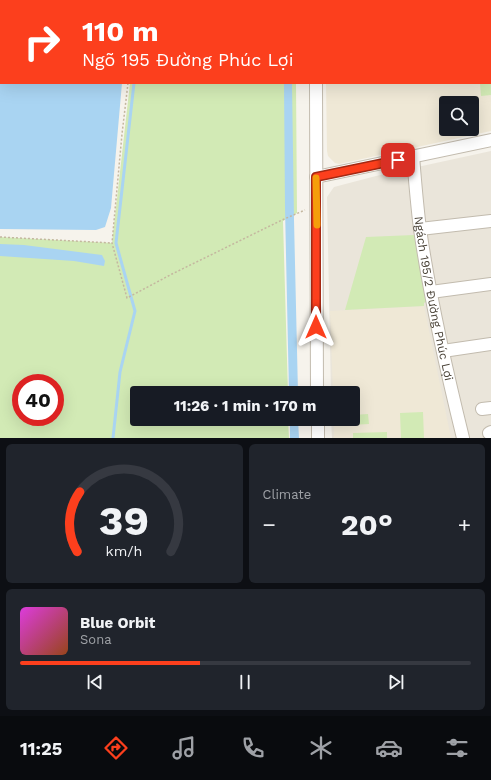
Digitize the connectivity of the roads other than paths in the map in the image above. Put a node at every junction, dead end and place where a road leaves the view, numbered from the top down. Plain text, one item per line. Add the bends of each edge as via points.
1 (316, 84) edge
2 (491, 140) edge
3 (413, 156) junction
4 (316, 177) junction
5 (491, 221) edge
6 (420, 229) junction
7 (491, 284) edge
8 (431, 292) junction
9 (491, 344) edge
10 (443, 351) junction
11 (317, 386) edge
12 (318, 426) edge
13 (318, 438) edge
14 (463, 438) edge

1 - 4 street
2 - 3 street
3 - 4 street
3 - 6 street, Ngách 195/2 Đường Phúc Lợi
4 - 11 street
5 - 6 street
6 - 8 street, Ngách 195/2 Đường Phúc Lợi
7 - 8 street
8 - 10 street, Ngách 195/2 Đường Phúc Lợi
9 - 10 street
10 - 14 street, Ngách 195/2 Đường Phúc Lợi
12 - 13 street

